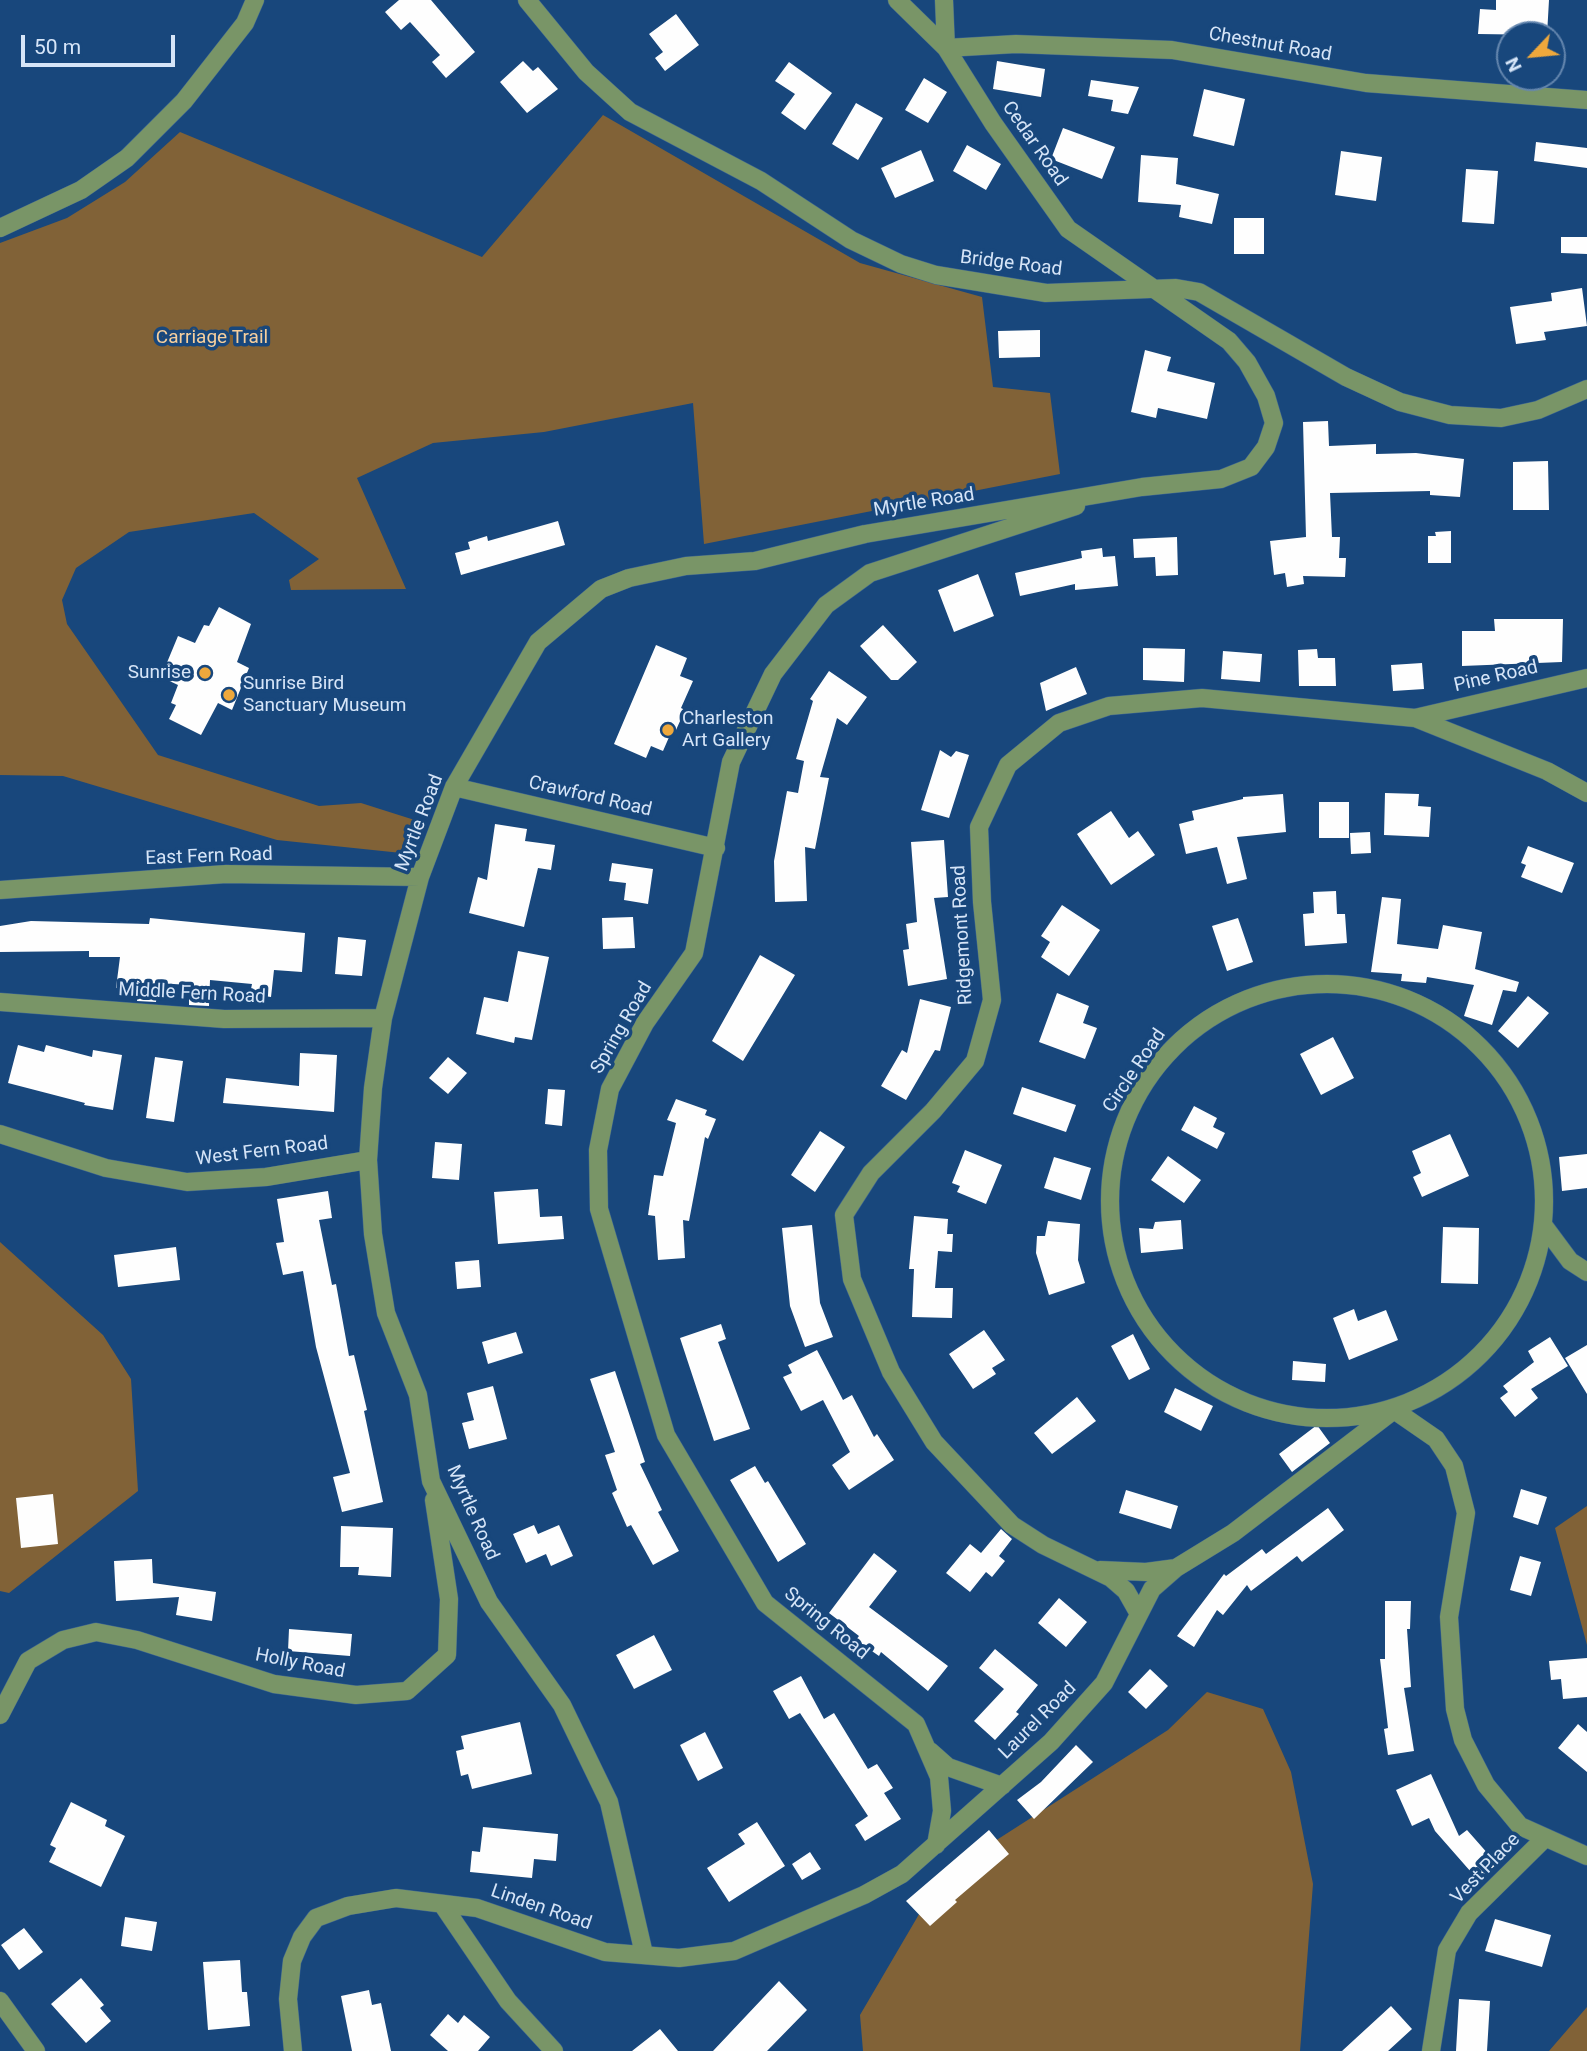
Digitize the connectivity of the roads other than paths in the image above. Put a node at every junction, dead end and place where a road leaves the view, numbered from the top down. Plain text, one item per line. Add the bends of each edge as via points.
1 (255, 0) edge
2 (527, 0) edge
3 (897, 0) edge
4 (944, 0) edge
5 (946, 48) junction
6 (1587, 98) edge
7 (0, 228) edge
8 (1158, 289) junction
9 (1587, 389) edge
10 (1115, 492) junction
11 (1587, 678) edge
12 (1415, 718) junction
13 (454, 787) junction
14 (1587, 793) edge
15 (716, 849) junction
16 (420, 877) junction
17 (0, 890) edge
18 (0, 1002) edge
19 (383, 1018) junction
20 (0, 1134) edge
21 (368, 1160) junction
22 (1544, 1226) junction
23 (1587, 1272) edge
24 (1394, 1410) junction
25 (431, 1480) junction
26 (1177, 1568) junction
27 (1096, 1570) junction
28 (1139, 1614) junction
29 (0, 1715) edge
30 (930, 1751) junction
31 (1002, 1786) junction
32 (1545, 1839) junction
33 (936, 1845) junction
34 (1587, 1856) edge
35 (442, 1904) junction
36 (644, 1954) junction
37 (0, 2001) edge
38 (36, 2051) edge
39 (293, 2051) edge
40 (554, 2051) edge
41 (1431, 2051) edge

1 - 7 street via 244,23 184,101 127,158 81,190
2 - 8 street, Bridge Road via 586,72 630,113 761,181 870,251 936,275 1046,293
3 - 5 street, Cedar Road
4 - 5 street
5 - 6 street, Chestnut Road via 1016,44 1172,50 1366,83
5 - 8 street, Cedar Road via 1068,229
8 - 9 street, Bridge Road via 1199,292 1346,377 1400,402 1450,415 1501,418 1538,410
8 - 10 street, Myrtle Road via 1228,341 1247,362 1266,396 1274,423 1266,447 1251,467 1221,479
10 - 13 street, Myrtle Road via 865,534 755,561 686,566 601,589 538,642
10 - 15 street, Spring Road via 870,573 826,605 773,674 731,762
11 - 12 street, Pine Road
12 - 14 street, Ridgemont Road via 1547,771
12 - 27 street, Ridgemont Road via 1202,698 1109,706 1059,723 1008,765 979,827 992,1000 975,1061 871,1173 844,1214 852,1279 891,1372 934,1442 1012,1525
13 - 15 street, Crawford Road
13 - 16 street, Myrtle Road
15 - 30 street, Spring Road via 694,953 645,1023 610,1089 598,1150 599,1209 666,1435 702,1500 765,1603 916,1724
16 - 17 street, East Fern Road via 226,874
16 - 19 street, Myrtle Road
18 - 19 street, Middle Fern Road via 224,1019
19 - 21 street, Myrtle Road
20 - 21 street, West Fern Road via 106,1168 187,1182 266,1177
21 - 25 street, Myrtle Road via 373,1234 386,1313 418,1395
22 - 23 street via 1570,1261
22 - 24 street, Circle Road via 1533,1274 1515,1312 1468,1368 1419,1400
22 - 24 street, Circle Road via 1544,1181 1533,1128 1509,1081 1474,1039 1454,1023 1396,993 1348,982 1275,987 1228,1004 1188,1030 1116,1138 1110,1233 1129,1297 1144,1323 1177,1361 1227,1396 1271,1413 1368,1416
24 - 26 street, Laurel Road via 1233,1533
24 - 32 street via 1436,1439 1454,1466 1466,1513 1449,1617 1455,1709 1463,1740 1486,1785 1520,1826
25 - 29 street, Holly Road via 449,1599 447,1656 407,1691 356,1695 274,1684 137,1640 96,1632 63,1640 28,1661
25 - 36 street, Myrtle Road via 489,1602 562,1705 609,1802
26 - 27 street, Ridgemont Road
26 - 28 street, Laurel Road via 1152,1589
27 - 28 street, Ridgemont Road via 1120,1584
28 - 31 street, Laurel Road via 1104,1683 1051,1742
30 - 31 street, Spring Road via 948,1767
30 - 33 street, Spring Road via 939,1777 942,1811
31 - 33 street, Laurel Road
32 - 34 street
32 - 41 street, Vest Place via 1468,1913 1447,1950
33 - 36 street, Laurel Road via 902,1874 864,1895 734,1951 679,1958
35 - 36 street, Linden Road via 513,1917 605,1952
35 - 39 street, Linden Road via 396,1898 348,1906 316,1918 292,1961 288,1999
35 - 40 street via 508,2001
37 - 38 street

